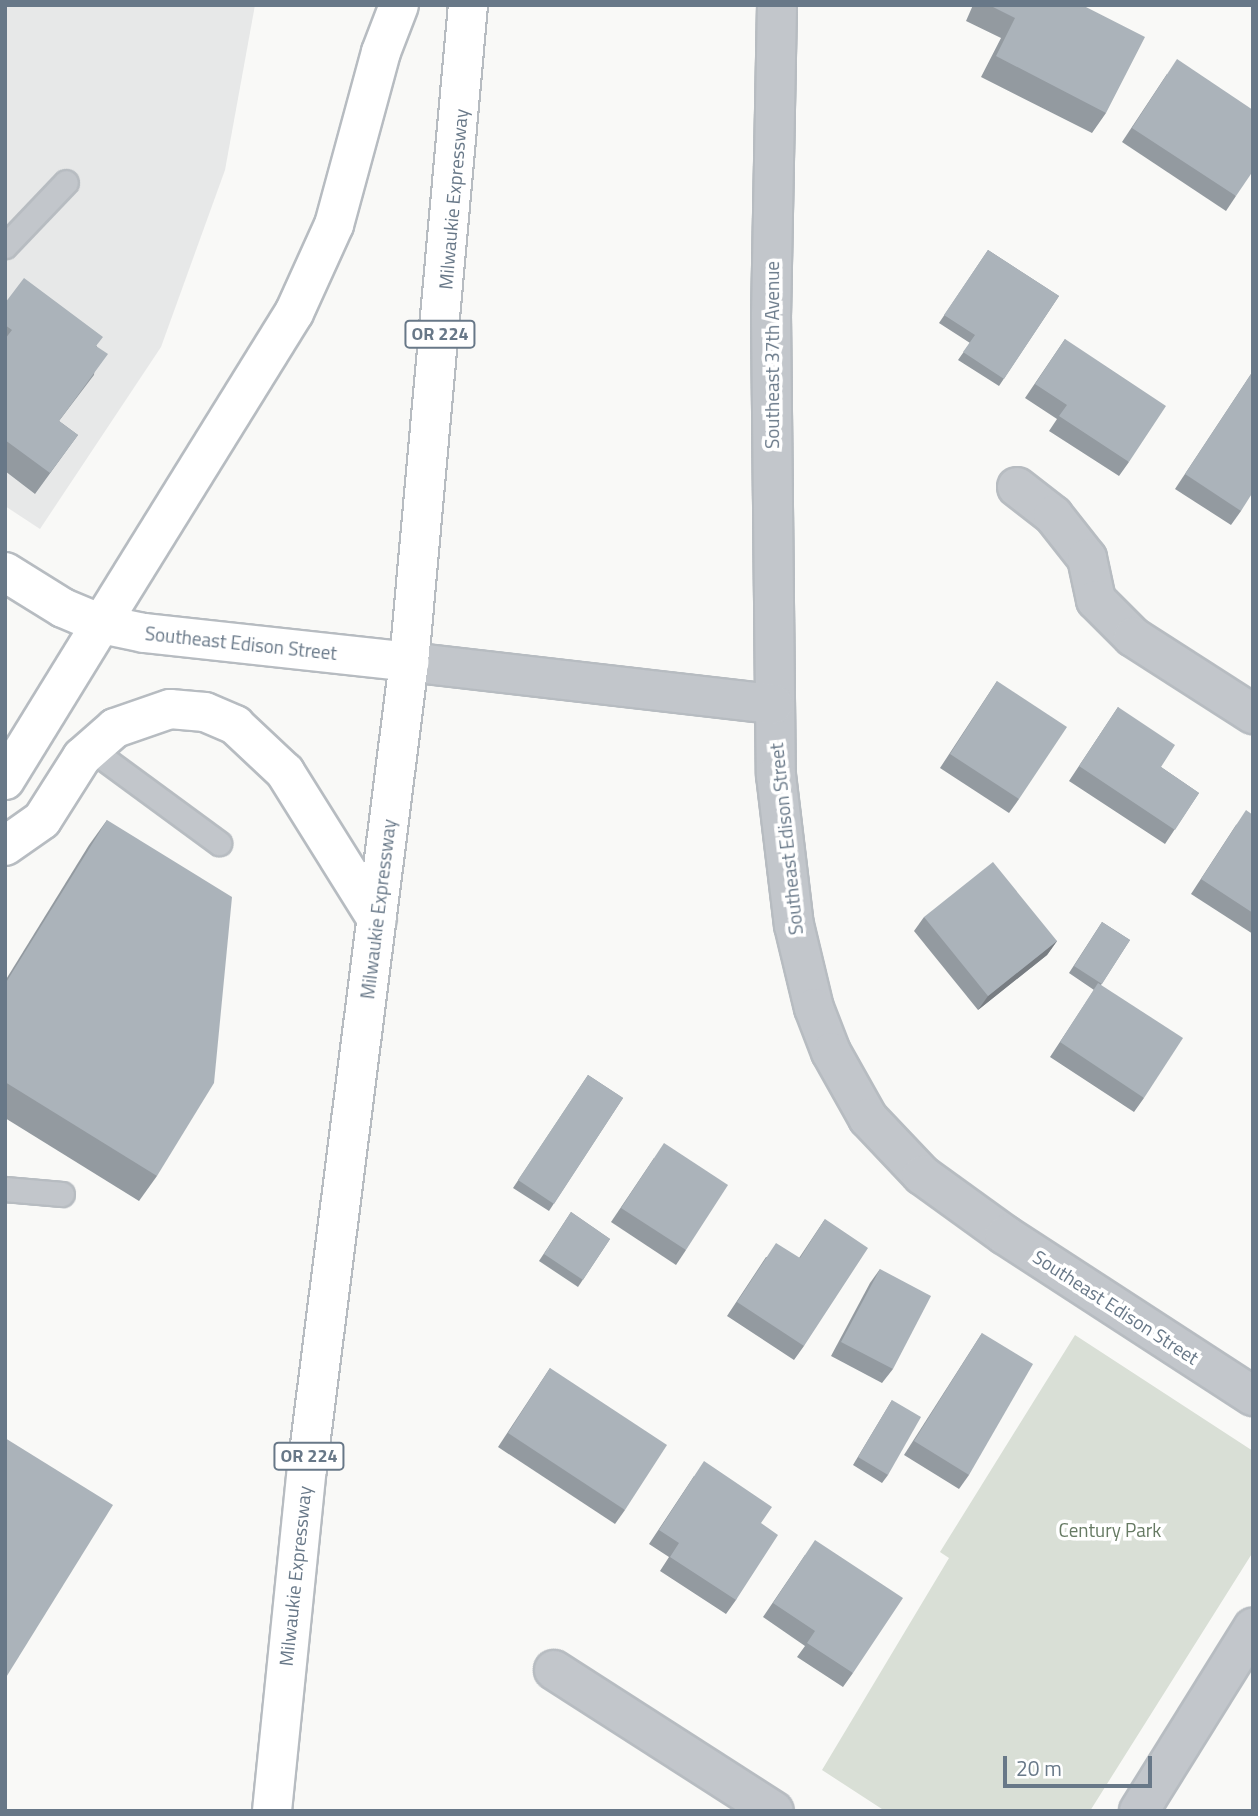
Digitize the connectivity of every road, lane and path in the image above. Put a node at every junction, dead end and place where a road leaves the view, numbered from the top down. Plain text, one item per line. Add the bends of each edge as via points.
1 (399, 5) edge
2 (468, 5) edge
3 (777, 5) edge
4 (66, 182) dead end
5 (5, 246) edge
6 (1017, 486) dead end
7 (5, 572) edge
8 (101, 624) junction
9 (409, 662) junction
10 (774, 704) junction
11 (1253, 714) edge
12 (91, 749) junction
13 (5, 780) edge
14 (219, 843) dead end
15 (5, 846) edge
16 (377, 919) junction
17 (5, 1189) edge
18 (62, 1195) dead end
19 (1253, 1396) edge
20 (1253, 1628) edge
21 (554, 1670) dead end
22 (272, 1811) edge
23 (774, 1811) edge
24 (1139, 1811) edge

1 - 8 main road via 381,52 338,213 294,313
2 - 9 main road, Milwaukie Expressway / OR 224
3 - 10 street, Southeast 37th Avenue via 771,316
4 - 5 lane
6 - 11 street via 1053,515 1087,558 1096,600 1133,637
7 - 8 main road, Southeast Edison Street via 63,608
8 - 9 main road, Southeast Edison Street via 144,633
8 - 13 main road
9 - 10 street, Southeast Edison Street
9 - 16 main road, Milwaukie Expressway / OR 224
10 - 19 street, Southeast Edison Street via 776,775 801,960 831,1052 868,1118 922,1175 979,1217
12 - 14 lane
12 - 15 main road via 41,820
12 - 16 main road via 135,718 170,709 205,712 235,725 285,772
16 - 22 main road, Milwaukie Expressway / OR 224 via 307,1469
17 - 18 lane
20 - 24 street
21 - 23 street

